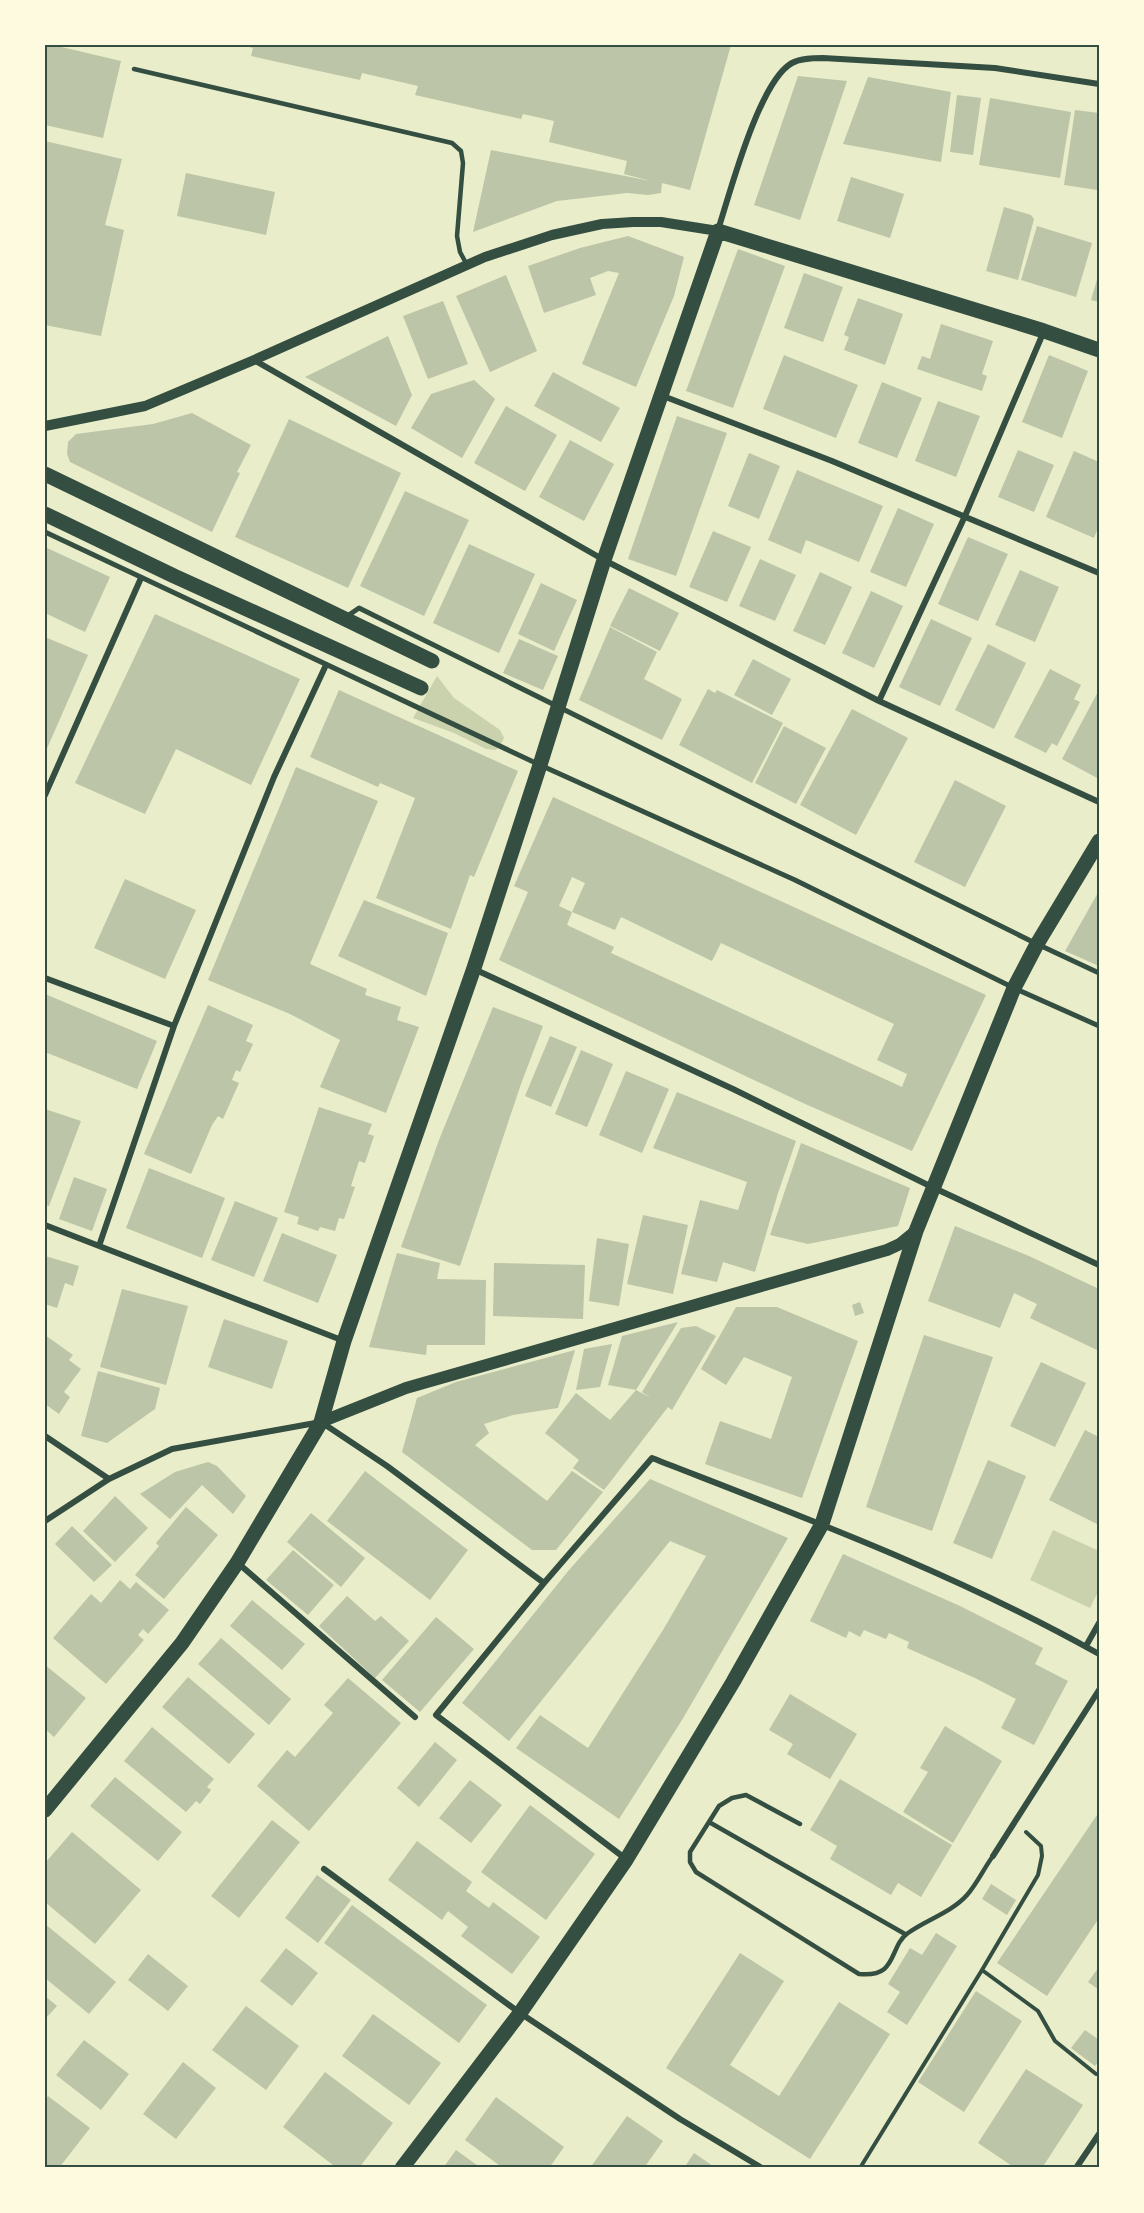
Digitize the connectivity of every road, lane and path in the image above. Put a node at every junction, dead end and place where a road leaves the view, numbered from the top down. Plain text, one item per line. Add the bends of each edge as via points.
1 (134, 69) dead end
2 (1099, 84) edge
3 (718, 231) junction
4 (466, 265) junction
5 (1044, 331) junction
6 (1099, 350) edge
7 (254, 360) junction
8 (659, 395) junction
9 (45, 426) edge
10 (45, 474) edge
11 (45, 514) edge
12 (964, 516) junction
13 (45, 532) edge
14 (604, 560) junction
15 (1099, 573) edge
16 (141, 578) junction
17 (344, 619) junction
18 (432, 661) dead end
19 (326, 664) junction
20 (421, 688) dead end
21 (879, 701) junction
22 (559, 706) junction
23 (540, 765) junction
24 (45, 795) edge
25 (1099, 802) edge
26 (1099, 841) edge
27 (1036, 944) junction
28 (474, 968) junction
29 (1099, 972) edge
30 (45, 978) edge
31 (1014, 988) junction
32 (174, 1026) junction
33 (1099, 1026) edge
34 (932, 1186) junction
35 (45, 1225) edge
36 (916, 1231) junction
37 (99, 1246) junction
38 (1099, 1265) edge
39 (344, 1341) junction
40 (321, 1422) junction
41 (45, 1436) edge
42 (110, 1479) junction
43 (45, 1521) edge
44 (822, 1524) junction
45 (237, 1563) junction
46 (544, 1583) junction
47 (1099, 1623) edge
48 (1086, 1646) junction
49 (1099, 1654) edge
50 (1099, 1690) edge
51 (415, 1717) dead end
52 (45, 1810) edge
53 (710, 1822) junction
54 (1014, 1822) junction
55 (800, 1824) dead end
56 (993, 1856) joint
57 (626, 1860) junction
58 (324, 1869) dead end
59 (905, 1934) junction
60 (982, 1970) junction
61 (520, 2013) junction
62 (1099, 2074) edge
63 (1099, 2134) edge
64 (402, 2168) edge
65 (762, 2168) edge
66 (860, 2168) edge
67 (1076, 2168) edge

1 - 4 lane via 452,143 460,151 463,163 457,236
2 - 3 street via 995,68 823,58 792,63 766,94
3 - 4 street via 661,222 603,224 552,235
3 - 5 main road
3 - 8 main road
4 - 7 street
5 - 6 main road
5 - 12 street
7 - 9 street via 145,406
7 - 14 street
8 - 12 street
8 - 14 main road
10 - 17 main road
11 - 20 main road
12 - 15 street
12 - 21 street
13 - 16 street
14 - 21 street
14 - 22 main road
16 - 19 street
16 - 24 street
17 - 18 main road
17 - 22 street via 359,608
19 - 23 street
19 - 32 street via 274,777
21 - 25 street
22 - 23 main road
22 - 27 street
23 - 28 main road
23 - 31 street via 795,880
26 - 27 main road
27 - 29 street
27 - 31 main road
28 - 34 street
28 - 39 main road
30 - 32 street
31 - 33 street
31 - 34 main road
32 - 37 street
34 - 36 main road
34 - 38 street
35 - 37 street
36 - 40 main road via 887,1250 406,1388
36 - 44 main road
37 - 39 street
39 - 40 main road
40 - 42 street via 172,1449
40 - 45 main road
40 - 46 street
41 - 42 street
42 - 43 street
44 - 46 street via 652,1458
44 - 48 street via 974,1590
44 - 57 main road
45 - 51 street
45 - 52 main road via 182,1642
46 - 57 street via 436,1715
47 - 48 street
48 - 49 street
50 - 54 street
53 - 55 lane via 719,1806 746,1795
53 - 59 lane
53 - 59 lane via 690,1852 690,1863 696,1872 859,1974 873,1976 888,1966
54 - 56 street
54 - 60 path via 1041,1846 1041,1866
56 - 59 lane via 966,1896
57 - 61 main road
58 - 61 street
60 - 62 path via 1038,2011 1054,2041
60 - 66 path
61 - 64 main road
61 - 65 street
63 - 67 street

